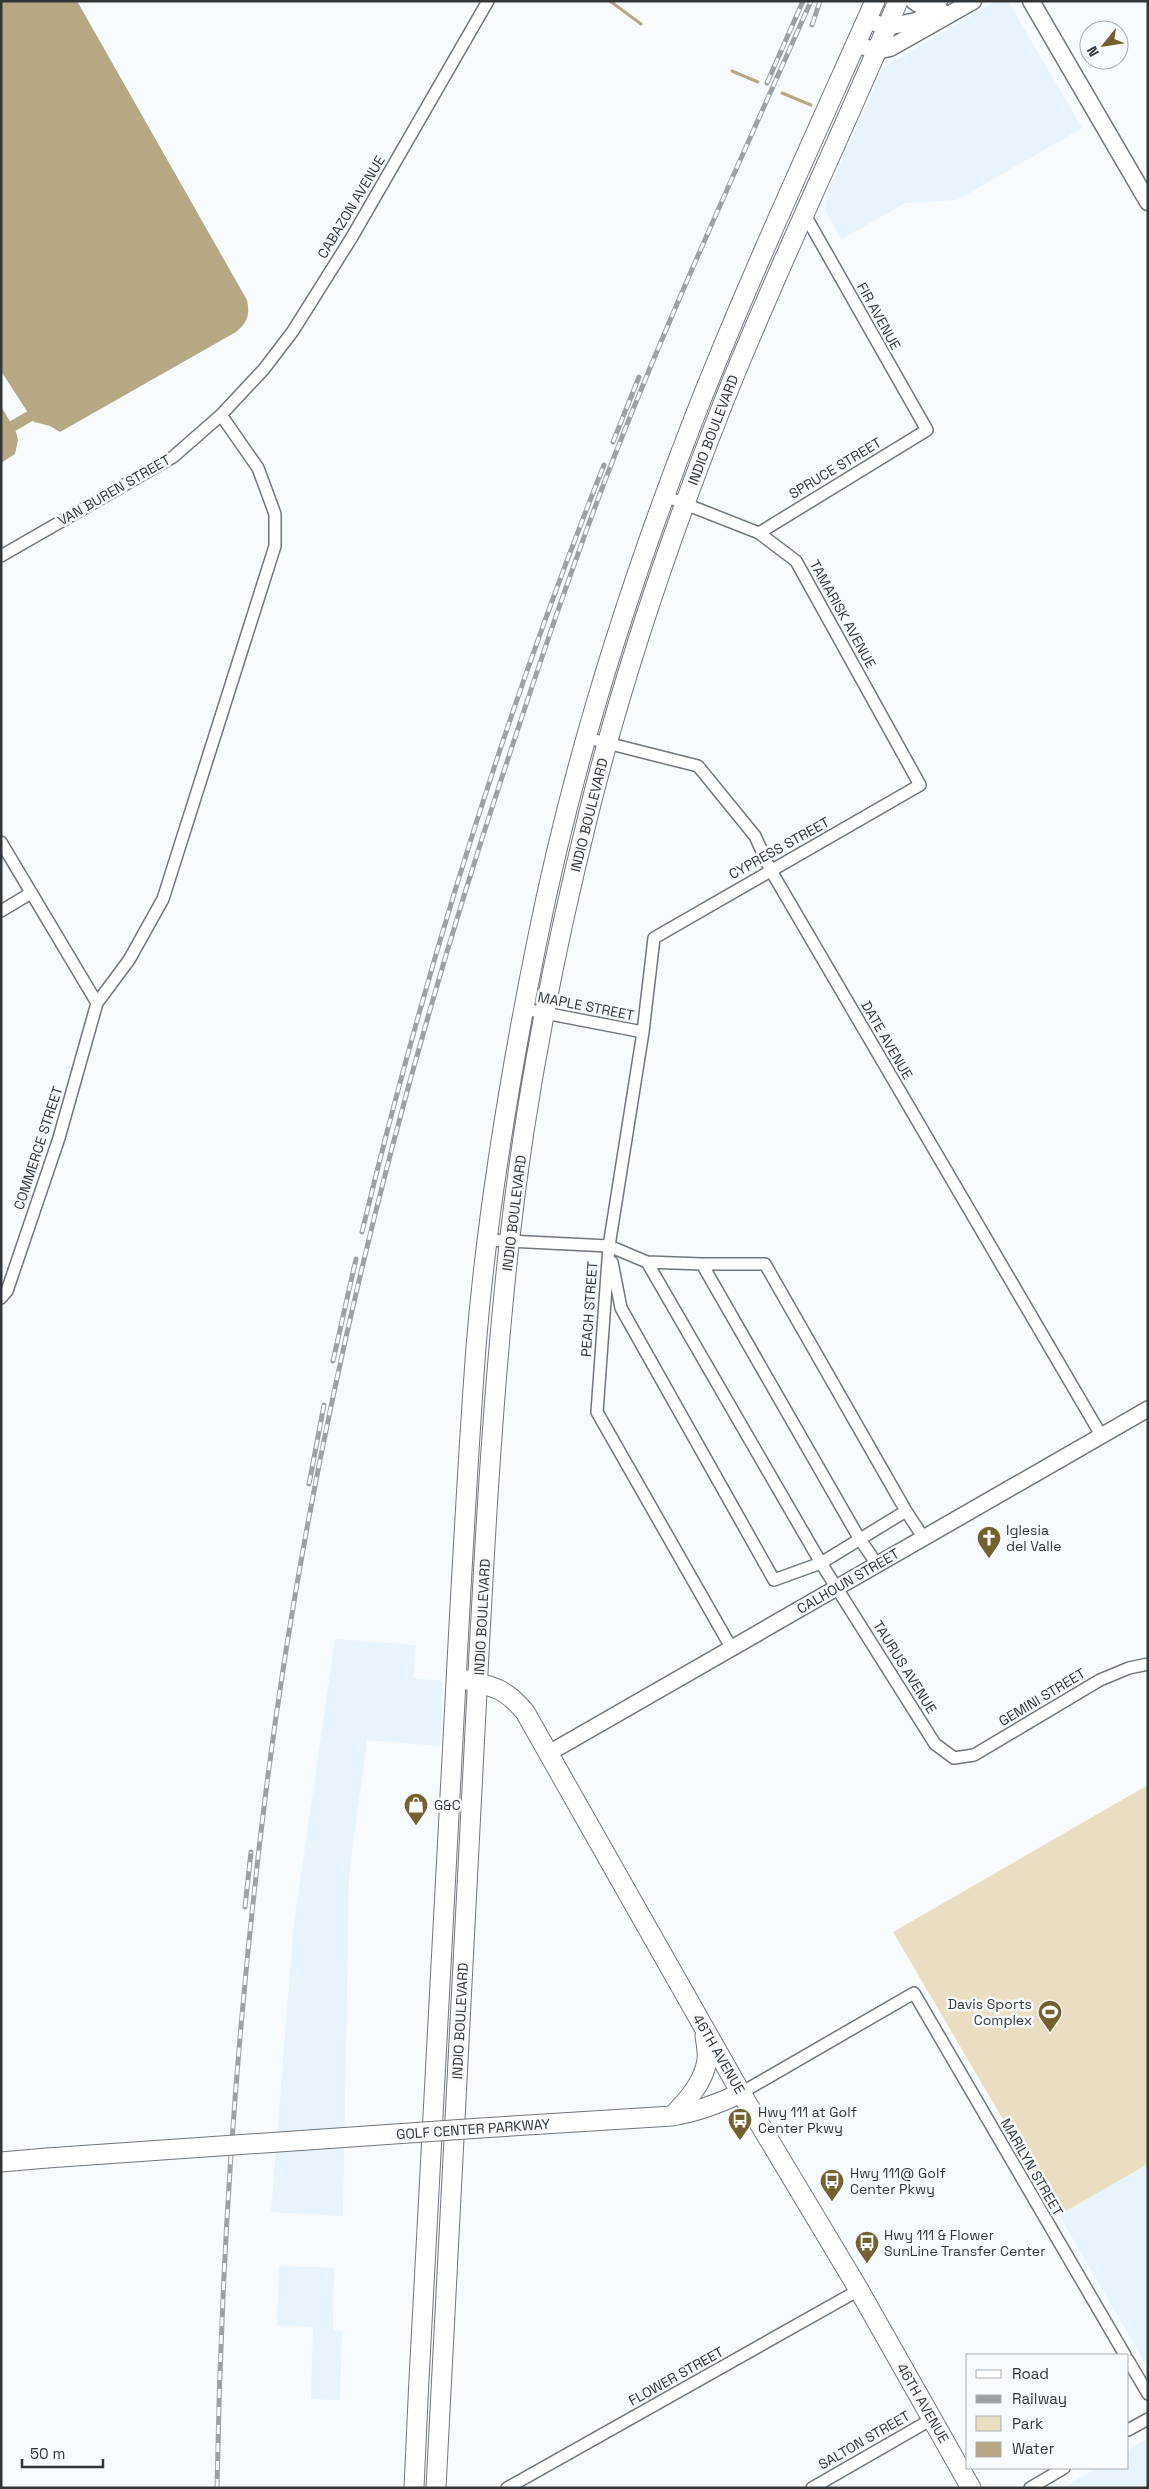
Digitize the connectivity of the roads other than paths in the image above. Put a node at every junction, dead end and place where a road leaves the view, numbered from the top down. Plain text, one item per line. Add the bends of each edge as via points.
1 (488, 1) edge
2 (875, 1) edge
3 (898, 1) edge
4 (914, 1) edge
5 (939, 1) edge
6 (955, 1) edge
7 (973, 1) edge
8 (1031, 1) edge
9 (866, 20) junction
10 (887, 27) junction
11 (856, 44) junction
12 (876, 51) junction
13 (1148, 202) edge
14 (805, 215) junction
15 (221, 415) junction
16 (928, 430) joint
17 (665, 496) junction
18 (685, 503) junction
19 (759, 533) junction
20 (1, 556) edge
21 (587, 738) junction
22 (608, 743) junction
23 (920, 785) joint
24 (1, 842) edge
25 (770, 869) junction
26 (31, 893) junction
27 (1, 911) edge
28 (654, 938) joint
29 (97, 1003) junction
30 (524, 1009) junction
31 (544, 1013) junction
32 (643, 1032) junction
33 (488, 1240) junction
34 (509, 1241) junction
35 (609, 1246) junction
36 (648, 1262) junction
37 (702, 1264) junction
38 (1, 1298) edge
39 (1148, 1409) edge
40 (1101, 1435) junction
41 (906, 1510) junction
42 (923, 1537) junction
43 (859, 1538) junction
44 (821, 1563) junction
45 (877, 1564) junction
46 (837, 1586) junction
47 (732, 1649) junction
48 (1148, 1664) edge
49 (457, 1677) junction
50 (478, 1682) junction
51 (548, 1753) junction
52 (954, 1758) joint
53 (914, 1993) joint
54 (704, 2028) junction
55 (741, 2093) junction
56 (672, 2116) junction
57 (1, 2162) edge
58 (424, 2274) junction
59 (858, 2290) junction
60 (1124, 2354) edge
61 (442, 2362) junction
62 (1129, 2362) edge
63 (1148, 2394) edge
64 (932, 2419) junction
65 (1148, 2419) edge
66 (1129, 2429) edge
67 (1062, 2469) edge
68 (414, 2488) edge
69 (436, 2488) edge
70 (507, 2488) edge
71 (812, 2488) edge
72 (971, 2488) edge
73 (1030, 2488) edge

1 - 15 street, CABAZON AVENUE via 352,237 293,331 264,369
2 - 9 main road, INDIO BOULEVARD
3 - 10 main road, INDIO BOULEVARD
4 - 5 main road via 926,6
6 - 10 main road via 927,17
7 - 12 main road via 901,43
8 - 13 main road
9 - 10 main road
9 - 11 main road, INDIO BOULEVARD
10 - 12 main road, INDIO BOULEVARD
11 - 12 main road
11 - 17 main road, INDIO BOULEVARD via 724,343
12 - 14 main road, INDIO BOULEVARD
14 - 16 street, FIR AVENUE
14 - 18 main road, INDIO BOULEVARD via 725,398
15 - 20 street, VAN BUREN STREET via 173,457
15 - 29 street via 258,468 275,514 275,546 163,899 129,960
16 - 19 street, SPRUCE STREET
17 - 18 street, TAMARISK AVENUE
17 - 21 main road, INDIO BOULEVARD
18 - 19 street, TAMARISK AVENUE
18 - 22 main road, INDIO BOULEVARD via 638,639
19 - 23 street, TAMARISK AVENUE via 796,561
21 - 22 street, DATE AVENUE
21 - 30 main road, INDIO BOULEVARD via 551,880
22 - 25 street, DATE AVENUE via 698,766 755,836
22 - 31 main road, INDIO BOULEVARD via 573,877
23 - 25 street, CYPRESS STREET
24 - 26 street
25 - 28 street, CYPRESS STREET
25 - 40 street, DATE AVENUE
26 - 27 street
26 - 29 street
28 - 32 street, PEACH STREET
29 - 38 street, COMMERCE STREET via 59,1138 7,1291
30 - 31 street, MAPLE STREET
30 - 33 main road, INDIO BOULEVARD
31 - 32 street, MAPLE STREET
31 - 34 main road, INDIO BOULEVARD
32 - 35 street, PEACH STREET
33 - 34 street
33 - 49 main road, INDIO BOULEVARD via 476,1344
34 - 35 street
34 - 50 main road, INDIO BOULEVARD
35 - 36 street
35 - 44 street via 621,1308 774,1580
35 - 47 street, PEACH STREET via 597,1412
36 - 37 street
36 - 44 street, TAURUS AVENUE
37 - 41 street via 765,1264
37 - 43 street
39 - 40 street, CALHOUN STREET
40 - 42 street, CALHOUN STREET
41 - 42 street
41 - 43 street
42 - 45 street, CALHOUN STREET
43 - 44 street
43 - 45 street
44 - 46 street, TAURUS AVENUE
45 - 46 street, CALHOUN STREET
46 - 47 street, CALHOUN STREET
46 - 52 street, TAURUS AVENUE via 935,1744
47 - 51 street, CALHOUN STREET
48 - 52 street, GEMINI STREET via 1110,1675 974,1755
49 - 50 main road, 46TH AVENUE
49 - 58 main road, INDIO BOULEVARD
50 - 51 main road, 46TH AVENUE via 497,1687 514,1699
50 - 61 main road, INDIO BOULEVARD
51 - 54 main road, 46TH AVENUE
53 - 55 street, GOLF CENTER PARKWAY
53 - 60 street, MARILYN STREET
54 - 55 main road, 46TH AVENUE
54 - 56 main road via 707,2059 701,2077 691,2096
55 - 56 main road, GOLF CENTER PARKWAY via 715,2106
55 - 59 main road, 46TH AVENUE
56 - 57 main road, GOLF CENTER PARKWAY, bridge
58 - 61 main road via 432,2283 435,2294 434,2328
58 - 68 main road, INDIO BOULEVARD
59 - 64 main road, 46TH AVENUE
59 - 70 street, FLOWER STREET
61 - 69 main road, INDIO BOULEVARD
62 - 63 street
64 - 71 street, SALTON STREET
64 - 72 main road, 46TH AVENUE
65 - 66 street
67 - 73 street

